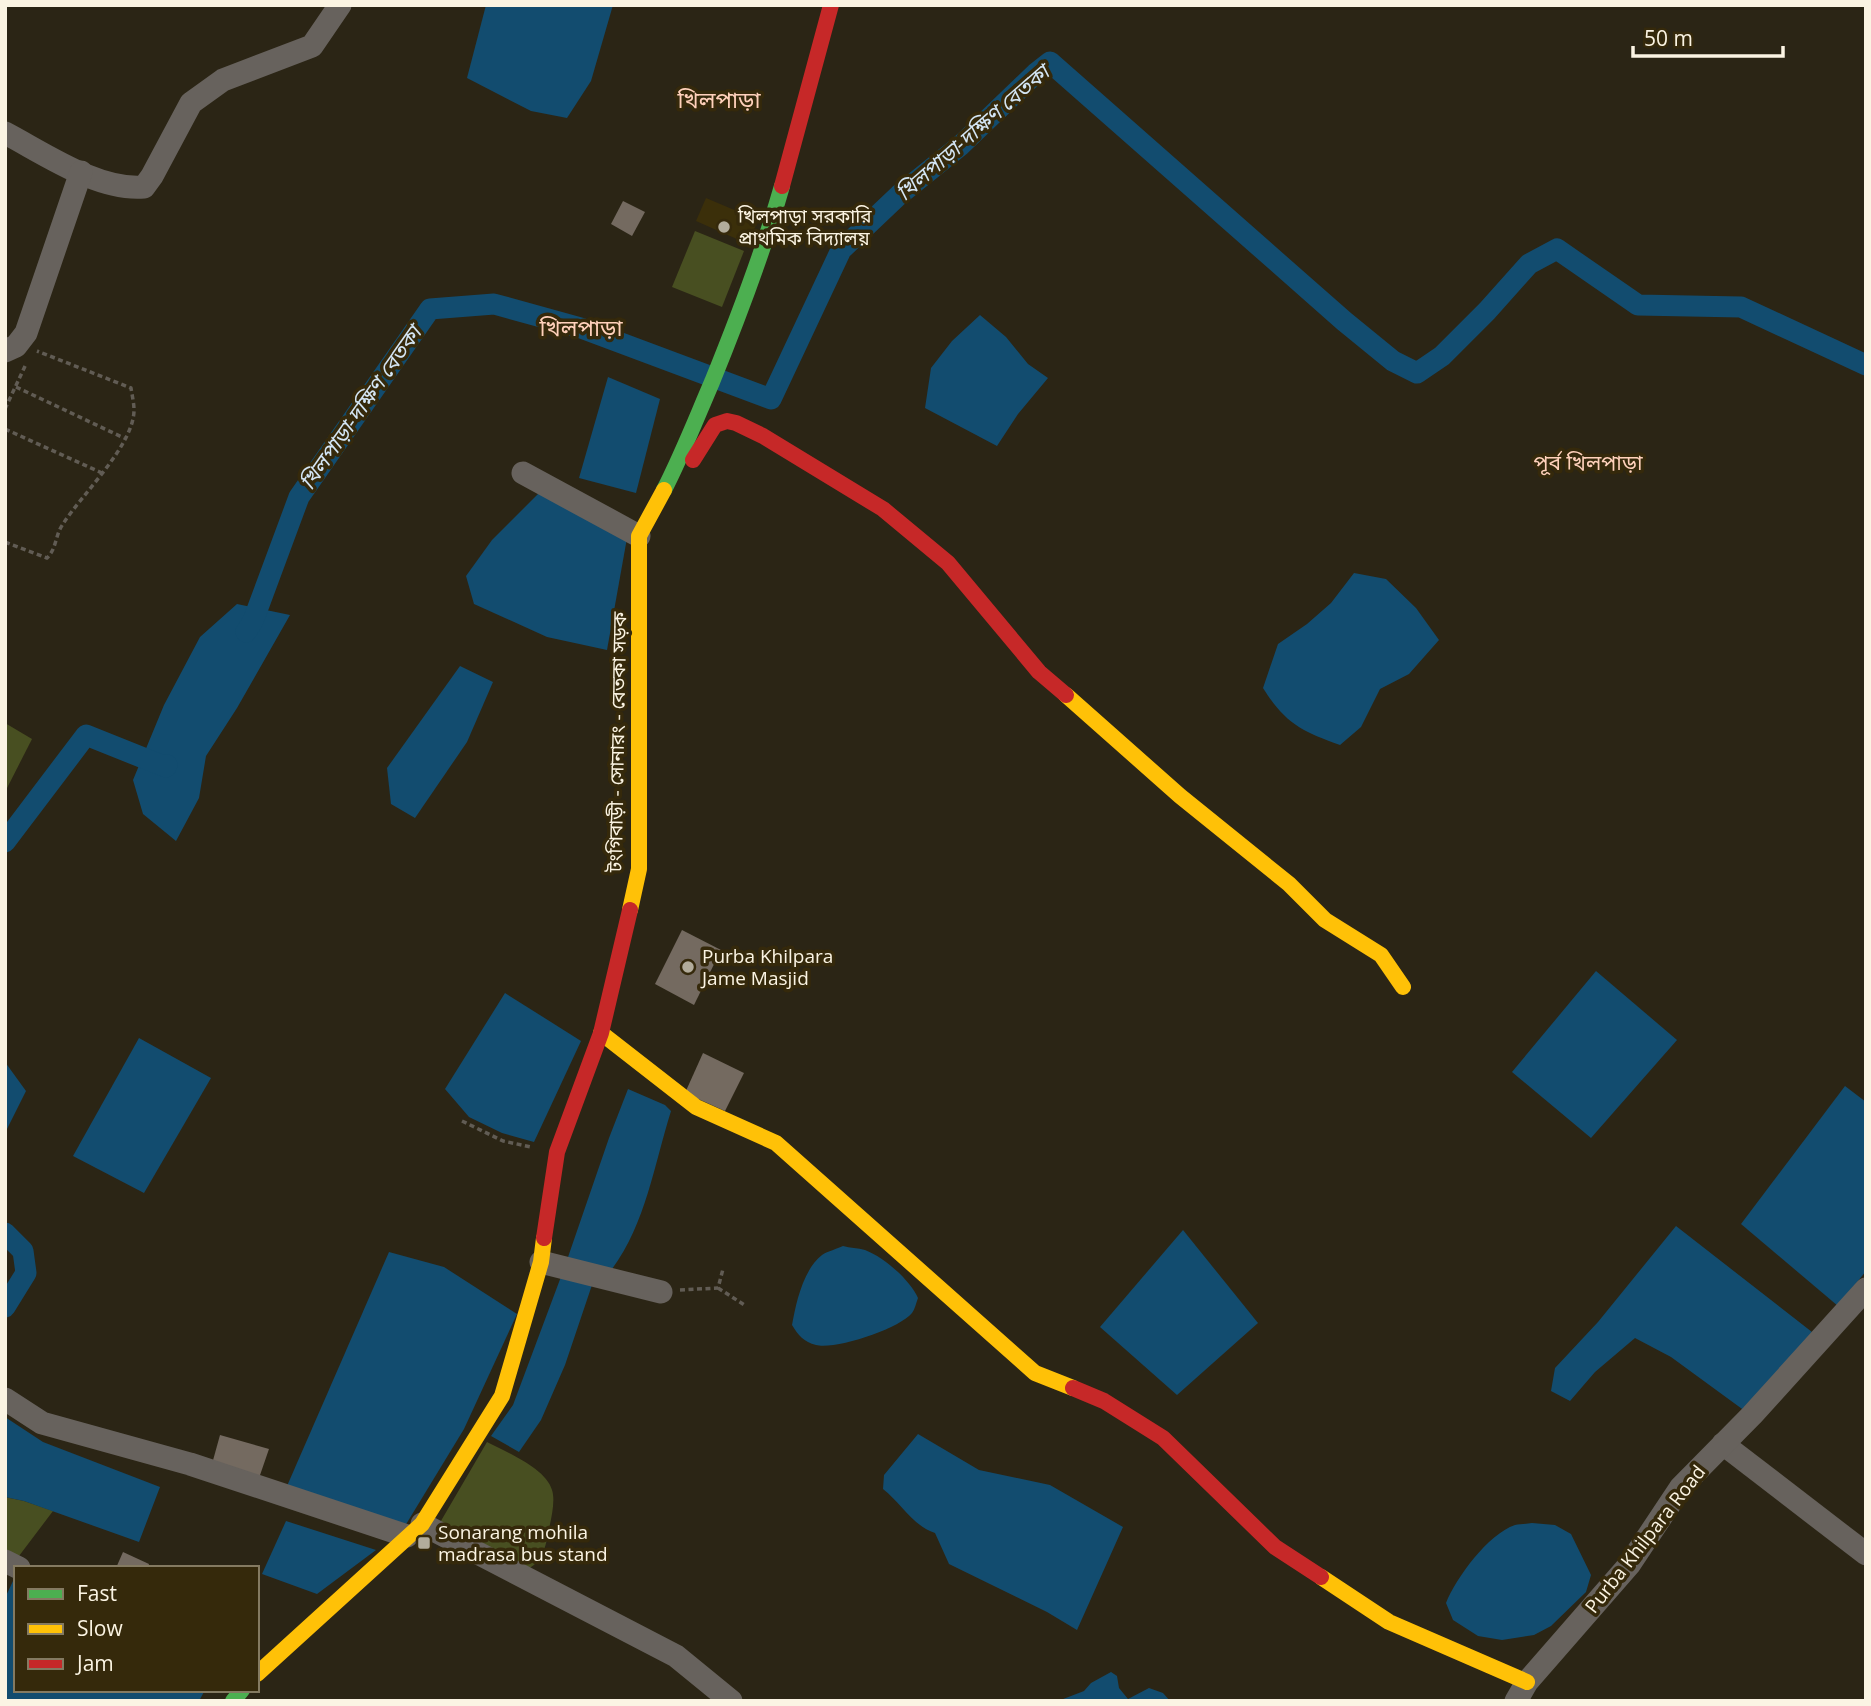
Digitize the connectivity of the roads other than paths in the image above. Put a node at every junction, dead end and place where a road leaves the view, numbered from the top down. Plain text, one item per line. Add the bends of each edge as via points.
1 (340, 5) edge
2 (831, 5) edge
3 (5, 133) edge
4 (81, 172) junction
5 (20, 347) edge
6 (523, 473) dead end
7 (664, 488) junction
8 (639, 536) junction
9 (1403, 987) dead end
10 (601, 1034) junction
11 (541, 1262) junction
12 (1866, 1289) edge
13 (661, 1292) road end
14 (5, 1399) edge
15 (1723, 1444) junction
16 (414, 1530) junction
17 (1866, 1554) edge
18 (259, 1672) edge
19 (1522, 1691) edge
20 (731, 1701) edge

1 - 4 street via 312,46 223,80 191,103 144,187 103,182
2 - 7 street, টংগিবাড়ী - সোনারং - বেতকা সড়ক via 769,232 720,362
3 - 4 street
4 - 5 street
6 - 8 street
7 - 8 street, টংগিবাড়ী - সোনারং - বেতকা সড়ক
7 - 9 street via 682,475 715,425 727,421 763,436 883,509 948,563 1039,672 1289,884 1325,920 1381,955
8 - 10 street, টংগিবাড়ী - সোনারং - বেতকা সড়ক via 639,869
10 - 11 street, টংগিবাড়ী - সোনারং - বেতকা সড়ক via 557,1152
10 - 19 street via 696,1107 776,1143 1035,1373 1104,1401 1163,1438 1275,1547 1389,1622
11 - 13 street
11 - 16 street, টংগিবাড়ী - সোনারং - বেতকা সড়ক via 502,1396
12 - 15 street, Purba Khilpara Road
14 - 16 street via 42,1423
15 - 17 street
15 - 19 street, Purba Khilpara Road via 1681,1487 1629,1565
16 - 18 street, টংগিবাড়ী - সোনারং - বেতকা সড়ক
16 - 20 street via 676,1656

